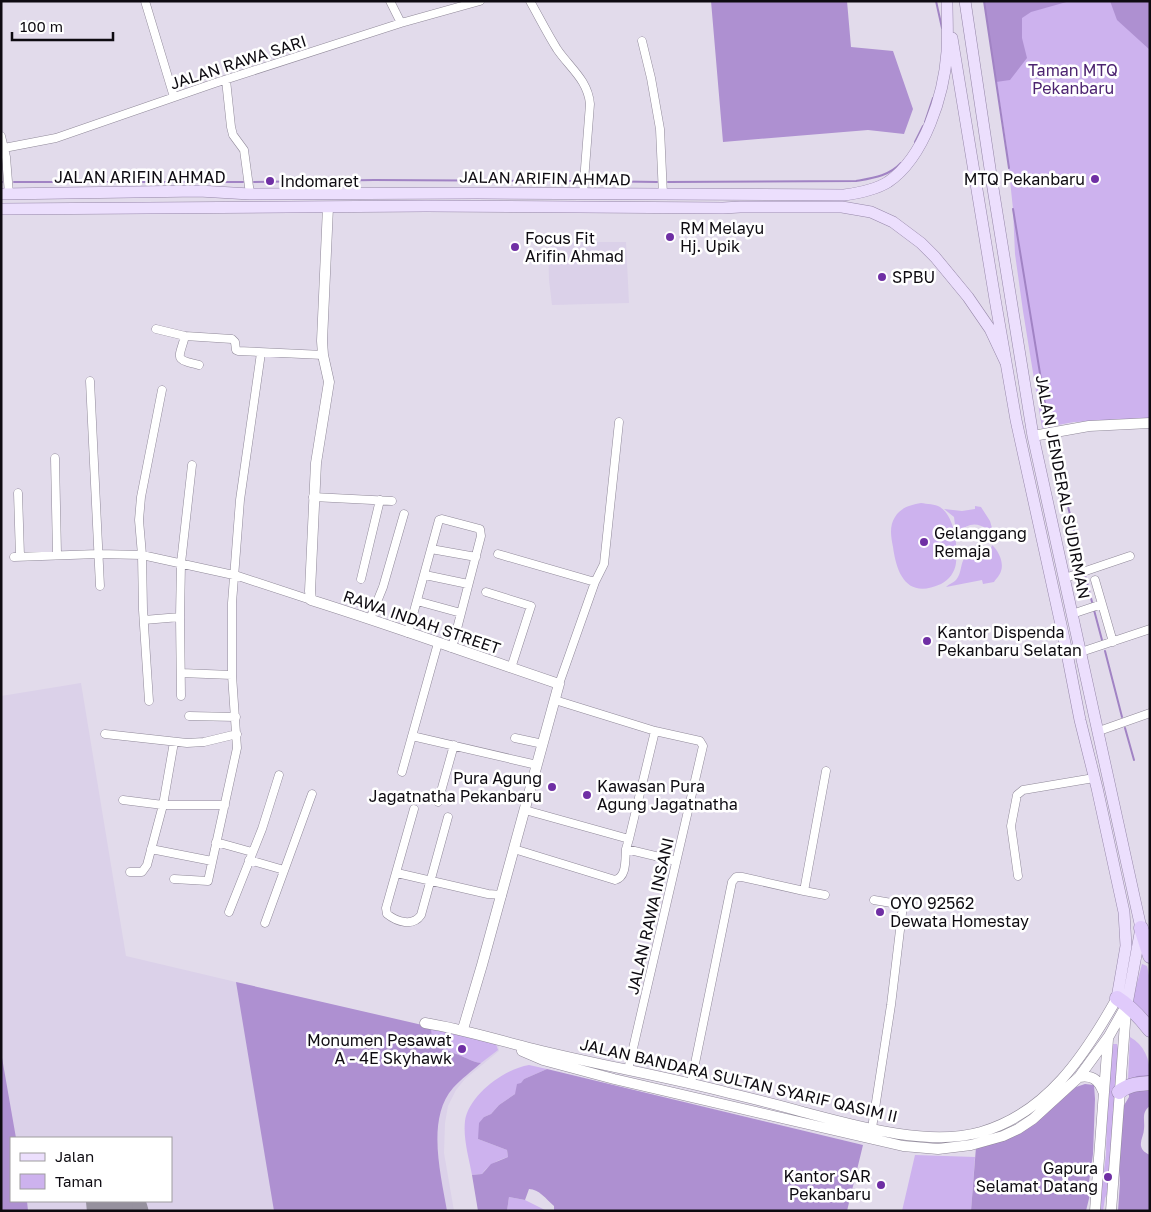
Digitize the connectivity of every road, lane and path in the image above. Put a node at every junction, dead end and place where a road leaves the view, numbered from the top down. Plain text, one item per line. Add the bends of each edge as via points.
1 (145, 1) edge
2 (390, 1) edge
3 (480, 1) edge
4 (530, 1) edge
5 (947, 1) edge
6 (965, 1) edge
7 (401, 23) junction
8 (642, 42) dead end
9 (226, 80) junction
10 (174, 97) junction
11 (1, 136) edge
12 (4, 148) junction
13 (992, 182) junction
14 (976, 184) junction
15 (476, 193) junction
16 (5, 194) edge
17 (250, 194) junction
18 (583, 194) junction
19 (663, 195) junction
20 (996, 204) junction
21 (476, 206) junction
22 (980, 207) junction
23 (1, 209) edge
24 (328, 210) junction
25 (156, 328) dead end
26 (185, 336) junction
27 (261, 353) junction
28 (323, 355) junction
29 (1006, 363) junction
30 (199, 366) dead end
31 (90, 381) dead end
32 (162, 390) dead end
33 (619, 422) dead end
34 (1150, 423) edge
35 (1033, 436) junction
36 (55, 458) dead end
37 (192, 465) dead end
38 (18, 493) dead end
39 (314, 497) junction
40 (380, 500) junction
41 (392, 501) dead end
42 (404, 514) dead end
43 (430, 549) junction
44 (57, 554) junction
45 (98, 554) junction
46 (498, 554) dead end
47 (142, 555) junction
48 (1130, 556) dead end
49 (476, 557) junction
50 (181, 563) junction
51 (425, 575) junction
52 (234, 576) junction
53 (1064, 578) junction
54 (361, 579) dead end
55 (1095, 580) dead end
56 (595, 582) junction
57 (468, 584) junction
58 (100, 586) dead end
59 (486, 592) dead end
60 (311, 600) junction
61 (417, 601) junction
62 (1102, 604) junction
63 (461, 613) junction
64 (1072, 614) junction
65 (180, 617) junction
66 (370, 618) junction
67 (144, 620) junction
68 (1150, 628) edge
69 (408, 633) junction
70 (438, 642) junction
71 (1113, 642) junction
72 (452, 648) junction
73 (1081, 652) junction
74 (510, 668) junction
75 (181, 674) junction
76 (232, 674) junction
77 (559, 684) junction
78 (181, 696) dead end
79 (555, 700) junction
80 (149, 701) dead end
81 (1150, 713) edge
82 (189, 716) dead end
83 (236, 716) junction
84 (1096, 717) junction
85 (1080, 720) junction
86 (655, 731) junction
87 (1099, 731) junction
88 (106, 734) dead end
89 (237, 734) junction
90 (412, 736) junction
91 (515, 738) dead end
92 (174, 742) junction
93 (543, 744) junction
94 (454, 745) junction
95 (537, 765) junction
96 (826, 771) dead end
97 (402, 772) dead end
98 (279, 775) dead end
99 (1094, 778) junction
100 (312, 794) dead end
101 (123, 800) dead end
102 (438, 802) dead end
103 (225, 805) junction
104 (163, 806) junction
105 (414, 809) dead end
106 (525, 810) junction
107 (448, 817) dead end
108 (629, 839) junction
109 (216, 842) junction
110 (514, 848) junction
111 (151, 849) junction
112 (626, 849) junction
113 (252, 852) junction
114 (249, 860) junction
115 (212, 861) junction
116 (676, 861) junction
117 (284, 870) junction
118 (130, 872) dead end
119 (397, 873) junction
120 (1018, 876) dead end
121 (174, 879) dead end
122 (432, 880) junction
123 (804, 891) junction
124 (502, 895) junction
125 (825, 895) dead end
126 (874, 900) dead end
127 (228, 912) dead end
128 (265, 923) dead end
129 (1141, 928) junction
130 (1150, 956) edge
131 (1122, 1001) junction
132 (425, 1023) dead end
133 (463, 1030) junction
134 (1150, 1030) edge
135 (1109, 1036) junction
136 (506, 1041) junction
137 (628, 1070) junction
138 (1079, 1077) junction
139 (691, 1083) junction
140 (1150, 1083) edge
141 (1103, 1091) junction
142 (1119, 1092) junction
143 (811, 1119) junction
144 (872, 1128) junction
145 (1094, 1211) edge
146 (1111, 1211) edge

1 - 10 street
2 - 7 street
3 - 7 street, JALAN RAWA SARI
4 - 18 street via 588,93 590,104
5 - 14 main road, JALAN JENDERAL SUDIRMAN
5 - 19 main road, JALAN ARIFIN AHMAD via 946,64 934,109 919,147 904,168 890,180 865,192 844,196
6 - 13 main road, JALAN JENDERAL SUDIRMAN
7 - 9 street, JALAN RAWA SARI
8 - 19 street via 660,129
9 - 10 street, JALAN RAWA SARI
9 - 17 street via 231,127 244,150
10 - 12 street, JALAN RAWA SARI via 56,138
11 - 12 street
12 - 16 street
13 - 14 main road
13 - 20 main road, JALAN JENDERAL SUDIRMAN
14 - 22 main road, JALAN JENDERAL SUDIRMAN
15 - 17 main road, JALAN ARIFIN AHMAD
15 - 18 main road, JALAN ARIFIN AHMAD
15 - 21 main road
16 - 17 main road, JALAN ARIFIN AHMAD via 199,191
18 - 19 main road, JALAN ARIFIN AHMAD
20 - 22 main road
20 - 35 main road, JALAN JENDERAL SUDIRMAN
21 - 24 main road, JALAN ARIFIN AHMAD
21 - 29 main road, JALAN ARIFIN AHMAD via 842,207 871,212 907,231 935,257 968,296
22 - 29 main road, JALAN JENDERAL SUDIRMAN
23 - 24 main road, JALAN ARIFIN AHMAD
24 - 28 street
25 - 26 street
26 - 27 street via 232,339 237,351
26 - 30 street via 180,360
27 - 28 street
27 - 52 street via 240,500
28 - 39 street via 329,382 318,447
29 - 85 main road, JALAN JENDERAL SUDIRMAN
31 - 45 street
32 - 47 street via 140,509
33 - 56 street via 606,552
34 - 35 street via 1089,426
35 - 53 main road, JALAN JENDERAL SUDIRMAN
36 - 44 street
37 - 50 street
38 - 44 street via 17,556
39 - 40 street
39 - 60 street
40 - 41 street
40 - 54 street
42 - 66 street via 383,587
43 - 49 street
43 - 49 street via 442,519 480,529
43 - 51 street
44 - 45 street
45 - 47 street
45 - 58 street
46 - 56 street
47 - 50 street
47 - 67 street
48 - 53 street
49 - 57 street
50 - 52 street
50 - 65 street
51 - 57 street
51 - 61 street
52 - 60 street
52 - 76 street
53 - 64 main road, JALAN JENDERAL SUDIRMAN
55 - 62 street
56 - 77 street
57 - 63 street
59 - 74 street via 531,606
60 - 66 street, RAWA INDAH STREET
61 - 63 street
61 - 69 street
62 - 64 street
62 - 71 street
63 - 72 street
64 - 73 main road, JALAN JENDERAL SUDIRMAN
65 - 67 street
65 - 75 street
66 - 69 street, RAWA INDAH STREET
67 - 80 street
68 - 71 street
69 - 70 street, RAWA INDAH STREET
70 - 72 street, RAWA INDAH STREET
70 - 90 street
71 - 73 street
72 - 74 street, RAWA INDAH STREET
73 - 84 main road, JALAN JENDERAL SUDIRMAN
74 - 77 street, RAWA INDAH STREET
75 - 76 street
75 - 78 street
76 - 83 street
77 - 79 street
79 - 86 street, JALAN RAWA INSANI
79 - 93 street
81 - 87 street
82 - 83 street
83 - 89 street
84 - 85 main road
84 - 87 main road, JALAN JENDERAL SUDIRMAN
85 - 99 main road, JALAN JENDERAL SUDIRMAN
86 - 108 street
86 - 116 street, JALAN RAWA INSANI via 700,741 703,746
87 - 129 main road, JALAN JENDERAL SUDIRMAN
88 - 92 street
89 - 92 street via 195,743
89 - 103 street
90 - 94 street
90 - 97 street
91 - 93 street
92 - 104 street
93 - 95 street
94 - 95 street
94 - 102 street
95 - 106 street
96 - 123 street
98 - 113 street
99 - 120 street via 1023,790 1017,795 1011,826
99 - 131 main road, JALAN JENDERAL SUDIRMAN via 1126,925
100 - 117 street
101 - 104 street
103 - 104 street
103 - 109 street
104 - 111 street
105 - 119 street
106 - 108 street
106 - 110 street
107 - 122 street
108 - 112 street
109 - 113 street
109 - 115 street
110 - 112 street via 616,880 623,874
110 - 124 street
111 - 115 street
111 - 118 street via 144,870
112 - 116 street
113 - 114 street
114 - 117 street
114 - 127 street
115 - 121 street via 208,881
116 - 137 street, JALAN RAWA INSANI
117 - 128 street
119 - 122 street
119 - 122 street via 386,911 391,917 410,923 421,915
122 - 124 street
123 - 125 street
123 - 139 street via 742,877 732,882
124 - 133 street
126 - 144 street via 903,905
129 - 130 highway
129 - 131 main road, JALAN JENDERAL SUDIRMAN
131 - 134 highway via 1140,1016
131 - 135 street, JALAN BANDARA SULTAN SYARIF QASIM II
131 - 142 street
131 - 144 street, JALAN BANDARA SULTAN SYARIF QASIM II via 1051,1092 1026,1112 999,1126 960,1136 928,1137
132 - 133 street
133 - 136 street
135 - 138 street, JALAN BANDARA SULTAN SYARIF QASIM II
135 - 141 street
136 - 137 street, JALAN BANDARA SULTAN SYARIF QASIM II
136 - 143 street, JALAN BANDARA SULTAN SYARIF QASIM II via 543,1060 614,1079
137 - 139 street, JALAN BANDARA SULTAN SYARIF QASIM II
138 - 141 street via 1095,1079
138 - 143 street, JALAN BANDARA SULTAN SYARIF QASIM II via 1018,1129 971,1145 938,1149 903,1146
139 - 143 street, JALAN BANDARA SULTAN SYARIF QASIM II
140 - 142 highway via 1135,1084
141 - 145 street
142 - 146 street
143 - 144 street, JALAN BANDARA SULTAN SYARIF QASIM II

